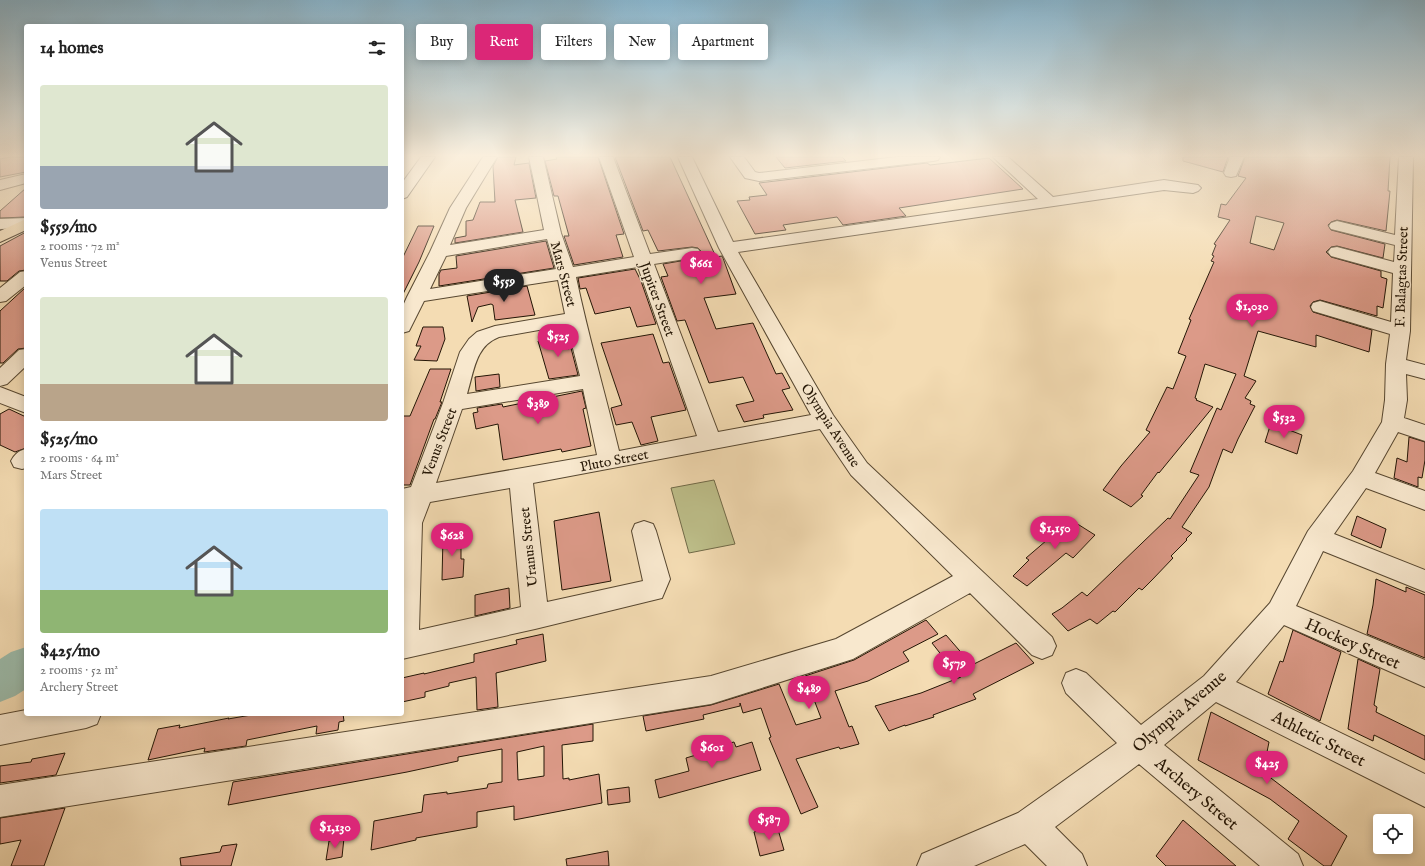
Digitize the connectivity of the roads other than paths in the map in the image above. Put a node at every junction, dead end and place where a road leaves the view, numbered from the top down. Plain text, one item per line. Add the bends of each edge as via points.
1 (465, 197) edge
2 (545, 197) edge
3 (621, 197) edge
4 (704, 197) edge
5 (1045, 197) edge
6 (1081, 197) edge
7 (1405, 197) edge
8 (1050, 202) junction
9 (24, 223) edge
10 (0, 224) edge
11 (24, 224) edge
12 (1337, 226) dead end
13 (553, 233) junction
14 (0, 237) edge
15 (1403, 242) junction
16 (727, 248) junction
17 (439, 252) junction
18 (1337, 252) dead end
19 (692, 253) dead end
20 (644, 261) junction
21 (1402, 270) junction
22 (566, 273) junction
23 (24, 278) edge
24 (0, 297) edge
25 (416, 297) junction
26 (1320, 307) dead end
27 (575, 318) junction
28 (404, 323) edge
29 (1400, 331) junction
30 (24, 357) edge
31 (1396, 364) junction
32 (1425, 372) edge
33 (0, 379) edge
34 (592, 381) junction
35 (0, 394) edge
36 (454, 403) junction
37 (24, 405) edge
38 (1394, 410) junction
39 (825, 420) junction
40 (1425, 433) edge
41 (710, 441) junction
42 (610, 461) junction
43 (521, 477) junction
44 (1361, 477) junction
45 (410, 497) edge
46 (1425, 501) edge
47 (644, 531) dead end
48 (1317, 538) junction
49 (973, 578) junction
50 (1425, 581) edge
51 (1280, 611) junction
52 (535, 617) junction
53 (404, 645) edge
54 (1042, 646) dead end
55 (1425, 674) edge
56 (1076, 683) dead end
57 (1214, 686) junction
58 (75, 716) edge
59 (0, 730) edge
60 (1140, 745) junction
61 (1425, 791) edge
62 (0, 801) edge
63 (1030, 825) junction
64 (934, 866) edge
65 (1070, 866) edge
66 (1286, 866) edge

1 - 17 street
2 - 13 street, Mars Street
3 - 20 street, Jupiter Street
4 - 16 street, Olympia Avenue
5 - 8 street
6 - 8 street
7 - 15 street, F. Balagtas Street
8 - 16 street
9 - 10 street
11 - 14 main road
12 - 15 street
13 - 17 street
13 - 22 street, Mars Street
15 - 21 street, F. Balagtas Street
16 - 39 street, Olympia Avenue
17 - 25 street
18 - 21 street
19 - 20 street
20 - 22 street
20 - 41 street, Jupiter Street
21 - 29 street, F. Balagtas Street
22 - 25 street
22 - 27 street, Mars Street
23 - 24 street
25 - 28 street
26 - 29 street
27 - 34 street, Mars Street
27 - 36 street, Venus Street via 508,328 484,336 470,352
29 - 31 street, F. Balagtas Street
30 - 33 street
31 - 32 street
31 - 38 street, F. Balagtas Street
34 - 36 street
34 - 42 street, Mars Street
35 - 37 street
36 - 45 street, Venus Street
38 - 40 street
38 - 44 street, Olympia Avenue
39 - 41 street, Pluto Street
39 - 49 street, Olympia Avenue via 859,469
41 - 42 street, Pluto Street
42 - 43 street, Pluto Street
43 - 45 street, Pluto Street
43 - 52 street, Uranus Street
44 - 46 street
44 - 48 street, Olympia Avenue
45 - 53 street, Venus Street
47 - 52 street via 657,579 653,590
48 - 50 street
48 - 51 street, Olympia Avenue
49 - 54 street, Olympia Avenue
49 - 62 street via 843,650 711,690
51 - 55 street, Hockey Street
51 - 57 street, Olympia Avenue
52 - 53 street
56 - 60 street, Archery Street
57 - 60 street, Olympia Avenue
57 - 61 street, Athletic Street
58 - 59 street
60 - 63 street, Olympia Avenue
60 - 66 street, Archery Street
63 - 64 street, Olympia Avenue
63 - 65 street

